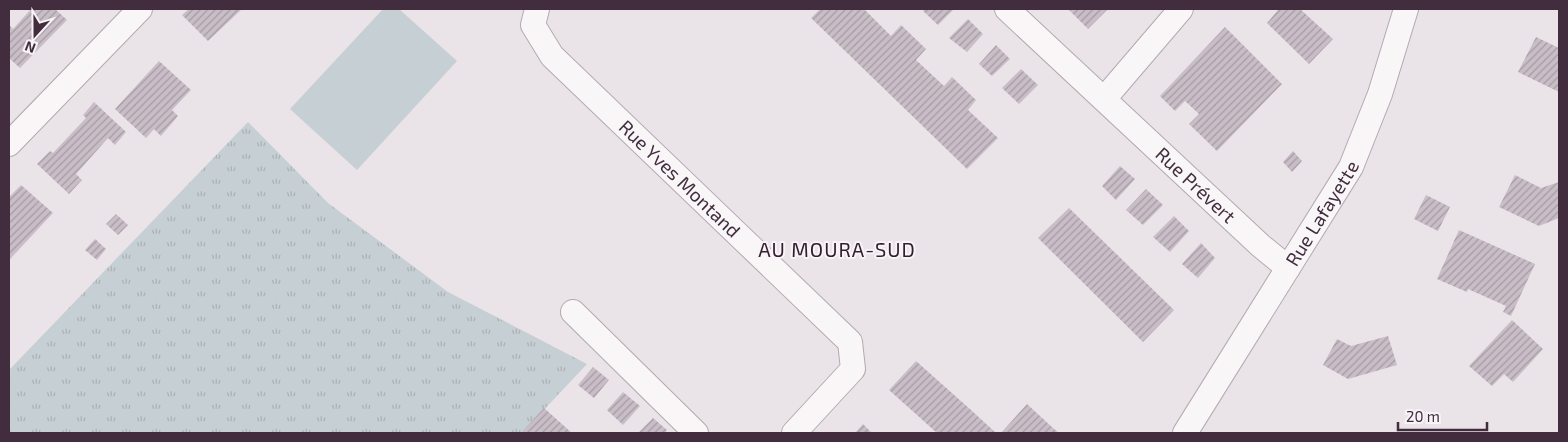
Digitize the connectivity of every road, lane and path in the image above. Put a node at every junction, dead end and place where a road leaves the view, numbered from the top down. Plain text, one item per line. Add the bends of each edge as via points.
1 (140, 9) edge
2 (537, 9) edge
3 (1007, 9) edge
4 (1181, 9) edge
5 (1406, 9) edge
6 (1104, 99) junction
7 (9, 144) edge
8 (1288, 268) junction
9 (573, 312) dead end
10 (696, 433) edge
11 (794, 433) edge
12 (1185, 433) edge

1 - 7 street
2 - 11 street, Rue Yves Montand via 533,25 552,56 850,342 854,369
3 - 6 street, Rue Prévert
4 - 6 street
5 - 8 street, Rue Lafayette via 1380,94 1352,167
6 - 8 street, Rue Prévert
8 - 12 street, Rue Lafayette
9 - 10 street

